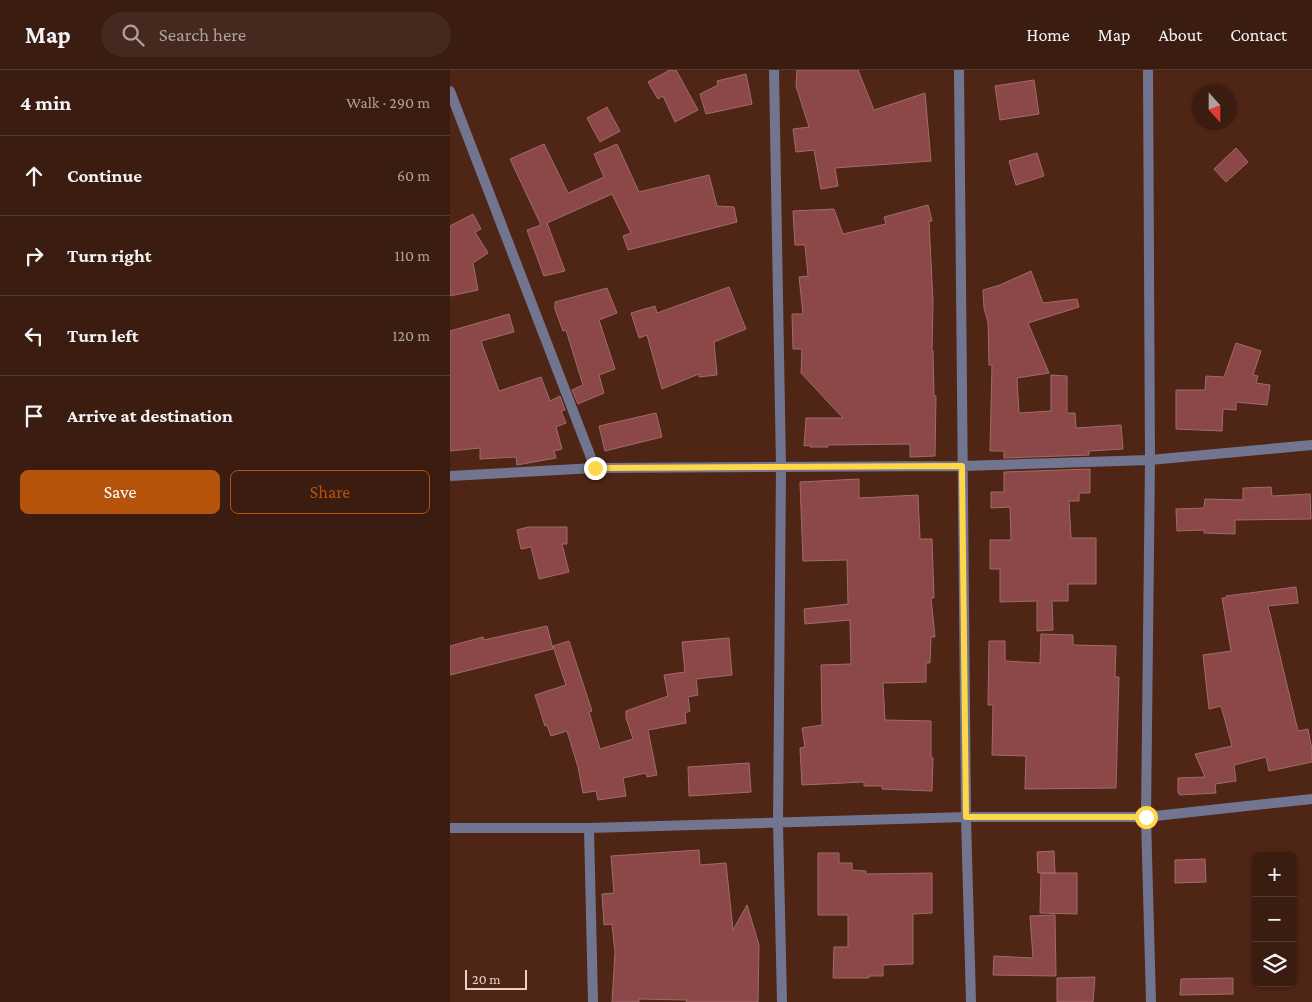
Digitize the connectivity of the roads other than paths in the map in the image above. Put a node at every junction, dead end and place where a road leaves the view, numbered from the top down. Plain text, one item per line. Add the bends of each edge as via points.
1 (774, 70) edge
2 (959, 70) edge
3 (1148, 70) edge
4 (450, 91) edge
5 (1312, 446) edge
6 (1150, 460) junction
7 (962, 466) junction
8 (781, 467) junction
9 (595, 468) junction
10 (450, 476) edge
11 (1312, 799) edge
12 (966, 817) junction
13 (1146, 817) junction
14 (778, 824) junction
15 (450, 828) edge
16 (589, 828) junction
17 (593, 1002) edge
18 (782, 1002) edge
19 (971, 1002) edge
20 (1151, 1002) edge

1 - 8 street
2 - 7 street
3 - 6 street
4 - 9 street
5 - 6 street
6 - 7 street
6 - 13 street
7 - 8 street
7 - 12 street
8 - 9 street
8 - 14 street
9 - 10 street
11 - 13 street
12 - 13 street
12 - 14 street
12 - 19 street
13 - 20 street
14 - 16 street
14 - 18 street
15 - 16 street
16 - 17 street

